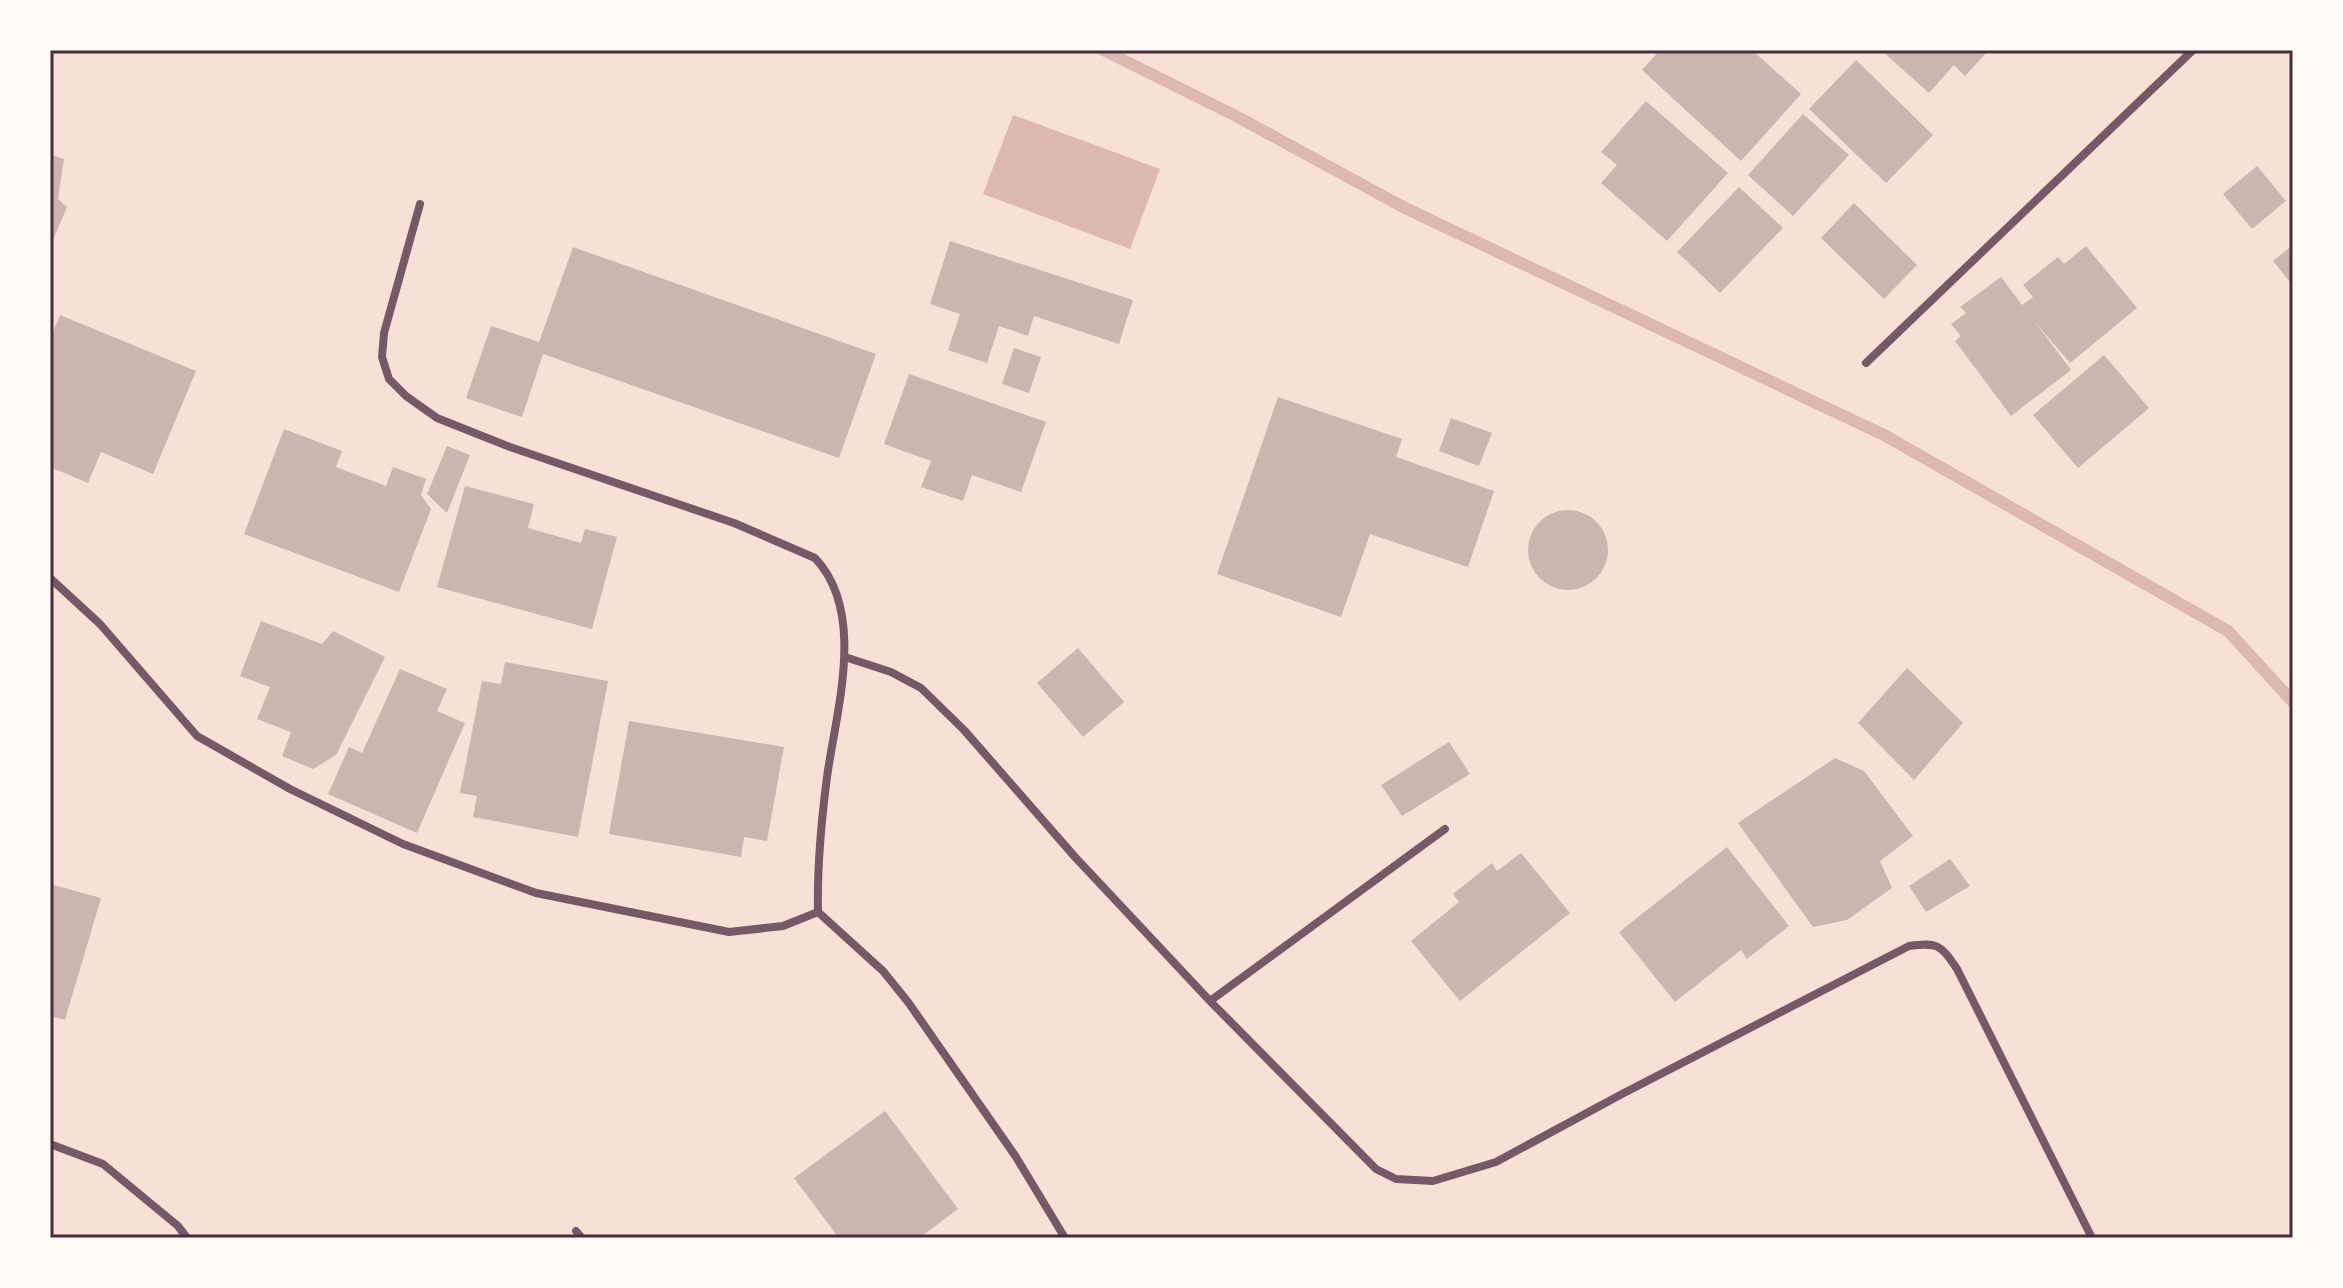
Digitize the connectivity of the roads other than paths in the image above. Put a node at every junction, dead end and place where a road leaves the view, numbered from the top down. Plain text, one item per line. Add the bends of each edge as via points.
1 (2193, 50) edge
2 (420, 204) dead end
3 (1866, 363) dead end
4 (50, 578) edge
5 (845, 657) junction
6 (1445, 829) dead end
7 (818, 912) junction
8 (1210, 1001) junction
9 (50, 1144) edge
10 (187, 1238) edge
11 (1065, 1238) edge
12 (2092, 1238) edge

1 - 3 street
2 - 5 street via 384,333 382,357 389,379 437,418 734,523 815,558 836,591
4 - 7 street via 117,642 197,736 403,844 536,893 729,932 783,926
5 - 7 street via 817,862
5 - 8 street via 921,688
6 - 8 street
7 - 11 street via 883,971 908,1002 1016,1157
8 - 12 street via 1376,1169 1396,1179 1433,1181 1496,1162 1909,946 1930,943 1943,949 1957,969
9 - 10 street via 103,1164

